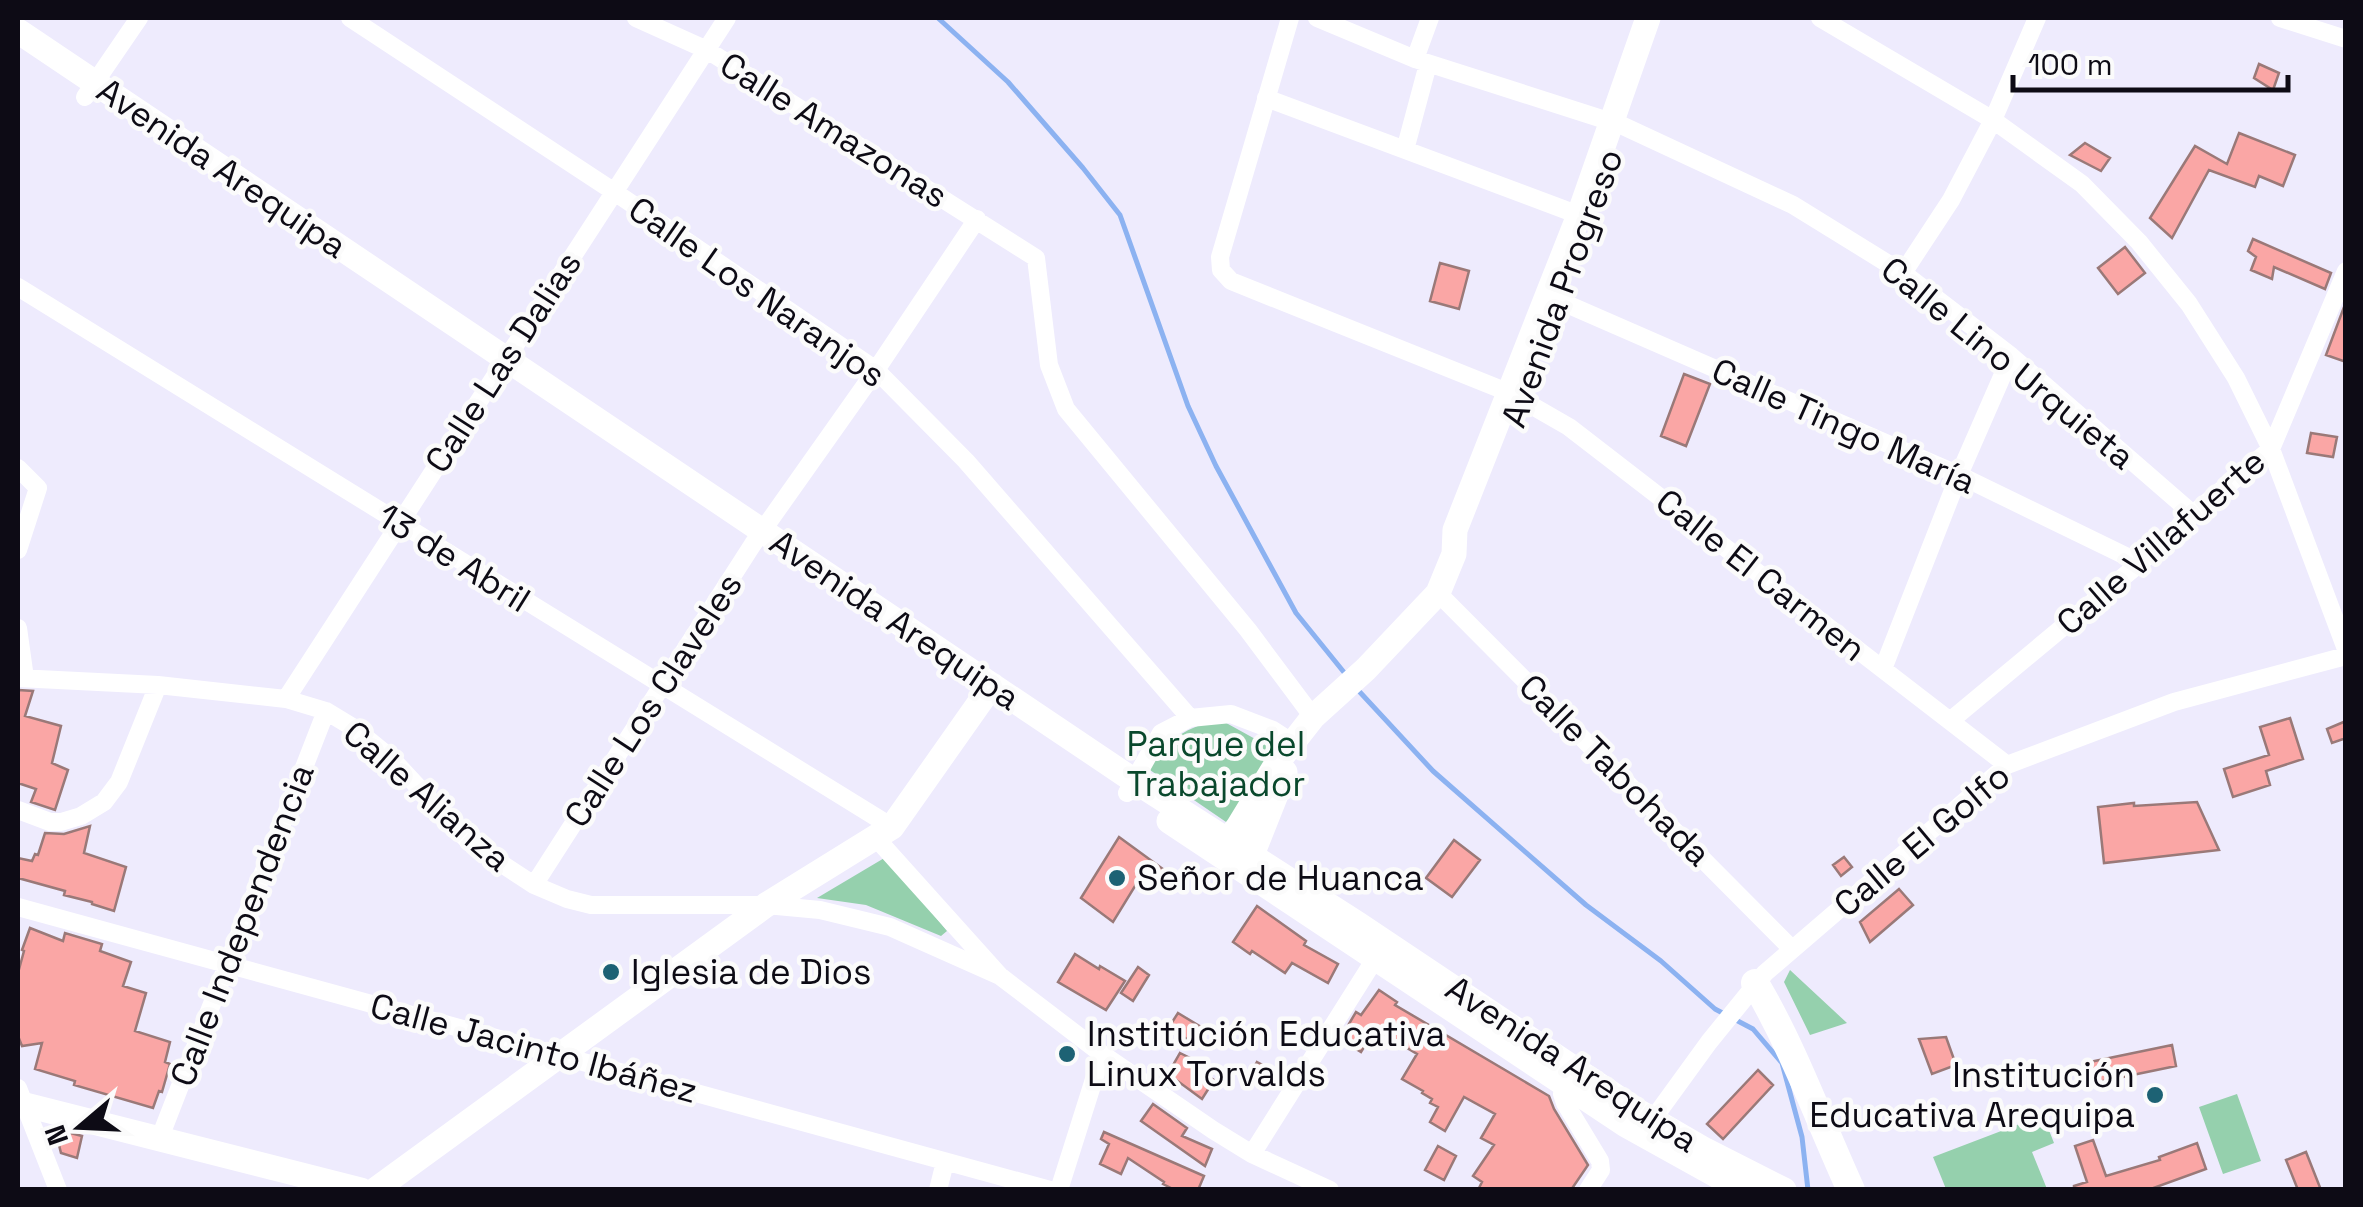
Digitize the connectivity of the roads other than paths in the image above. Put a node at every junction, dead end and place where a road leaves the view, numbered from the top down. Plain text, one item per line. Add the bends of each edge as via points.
1 (139, 18) edge
2 (350, 18) edge
3 (636, 18) edge
4 (1290, 18) edge
5 (1317, 18) edge
6 (1430, 18) edge
7 (1648, 18) edge
8 (1659, 18) edge
9 (1820, 18) edge
10 (2037, 18) edge
11 (2280, 18) edge
12 (724, 22) edge
13 (18, 31) edge
14 (2346, 39) edge
15 (707, 50) junction
16 (18, 52) edge
17 (1421, 61) junction
18 (90, 90) junction
19 (1266, 98) junction
20 (1992, 120) junction
21 (1616, 123) junction
22 (1405, 150) junction
23 (613, 191) junction
24 (1579, 215) junction
25 (977, 219) junction
26 (2346, 271) edge
27 (1904, 274) junction
28 (18, 288) edge
29 (1551, 298) junction
30 (2011, 356) junction
31 (500, 365) junction
32 (876, 370) junction
33 (1517, 396) junction
34 (2271, 450) junction
35 (18, 468) edge
36 (1959, 475) junction
37 (2194, 514) junction
38 (398, 524) junction
39 (758, 538) junction
40 (18, 550) edge
41 (2140, 563) junction
42 (1438, 593) junction
43 (18, 628) edge
44 (2346, 653) edge
45 (1883, 669) junction
46 (21, 678) edge
47 (158, 686) junction
48 (664, 686) junction
49 (988, 692) junction
50 (286, 699) junction
51 (326, 712) junction
52 (1316, 714) junction
53 (1190, 718) junction
54 (1950, 721) junction
55 (1293, 743) junction
56 (2007, 765) junction
57 (1130, 786) junction
58 (18, 810) edge
59 (884, 833) junction
60 (1223, 846) junction
61 (1247, 862) junction
62 (534, 885) junction
63 (766, 905) junction
64 (18, 907) edge
65 (1792, 949) junction
66 (1381, 950) junction
67 (227, 964) junction
68 (1000, 976) junction
69 (1746, 994) junction
70 (1102, 1054) junction
71 (560, 1055) junction
72 (1565, 1084) junction
73 (20, 1098) edge
74 (1648, 1127) junction
75 (159, 1140) junction
76 (1252, 1154) junction
77 (1700, 1158) junction
78 (945, 1162) junction
79 (1742, 1189) edge
80 (58, 1190) edge
81 (360, 1190) edge
82 (374, 1190) edge
83 (938, 1190) edge
84 (1050, 1190) edge
85 (1059, 1190) edge
86 (1330, 1190) edge
87 (1588, 1190) edge
88 (1684, 1190) edge
89 (1784, 1190) edge
90 (1851, 1190) edge

1 - 18 street
2 - 23 street, Calle Los Naranjos
3 - 15 street, Calle Amazonas
4 - 19 street
5 - 17 street, Calle Lino Urquieta
6 - 17 street
7 - 21 main road, Avenida Progreso
8 - 21 main road, Avenida Progreso
9 - 20 street
10 - 20 street
11 - 14 street
12 - 15 street, Calle Las Dalias
13 - 18 main road, Avenida Arequipa
15 - 23 street, Calle Las Dalias
15 - 25 street, Calle Amazonas
16 - 18 main road, Avenida Arequipa
17 - 21 street, Calle Lino Urquieta
17 - 22 street
18 - 31 main road, Avenida Arequipa
19 - 22 street
19 - 33 street, Calle El Carmen via 1221,270 1231,281
20 - 27 street
20 - 34 street via 2082,184 2139,242 2236,378
21 - 24 main road, Avenida Progreso
21 - 27 street, Calle Lino Urquieta via 1793,205
21 - 29 main road, Avenida Progreso
22 - 24 street
23 - 31 street, Calle Las Dalias
23 - 32 street, Calle Los Naranjos
24 - 29 main road, Avenida Progreso
25 - 32 street, Calle Los Claveles
25 - 52 street, Calle Amazonas via 1036,258 1049,365 1066,409
26 - 34 street, Calle Villafuerte
27 - 30 street, Calle Lino Urquieta
28 - 38 street, 13 de Abril
29 - 33 main road, Avenida Progreso
29 - 36 street, Calle Tingo María
30 - 36 street
30 - 37 street, Calle Lino Urquieta
31 - 38 street, Calle Las Dalias
31 - 39 main road, Avenida Arequipa
32 - 39 street, Calle Los Claveles
32 - 53 street, Calle Los Naranjos via 966,461
33 - 42 main road, Avenida Progreso via 1468,537
33 - 45 street, Calle El Carmen via 1598,448
34 - 37 street, Calle Villafuerte
34 - 44 street
35 - 40 street via 38,488
36 - 41 street, Calle Tingo María
36 - 45 street
37 - 41 street, Calle Villafuerte
38 - 48 street, 13 de Abril
38 - 50 street, Calle Las Dalias
39 - 48 street, Calle Los Claveles
39 - 49 main road, Avenida Arequipa
41 - 54 street, Calle Villafuerte
42 - 52 main road, Avenida Progreso
42 - 65 street, Calle Tabohada
43 - 46 street
44 - 56 street, Calle El Golfo via 2174,702
45 - 54 street, Calle El Carmen
46 - 47 street, Calle Alianza
47 - 50 street, Calle Alianza
47 - 58 street via 119,782 104,802 60,822
48 - 59 street, 13 de Abril
48 - 62 street, Calle Los Claveles
49 - 57 main road, Avenida Arequipa
49 - 59 main road
50 - 51 street, Calle Alianza
51 - 62 street, Calle Alianza via 392,759 470,843
51 - 67 street, Calle Independencia
52 - 55 main road, Avenida Progreso
53 - 55 street via 1230,714
53 - 57 street via 1161,732
54 - 56 street, Calle El Carmen
55 - 60 main road, Avenida Progreso
55 - 61 main road, Avenida Progreso
56 - 65 street, Calle El Golfo
57 - 60 main road, Avenida Arequipa
59 - 63 main road
59 - 68 street, Calle Alianza
60 - 61 main road, Avenida Arequipa
61 - 66 main road, Avenida Arequipa
62 - 63 street, Calle Alianza via 591,905
63 - 68 street, Calle Alianza via 890,927
63 - 71 main road
64 - 67 street, Calle Jacinto Ibáñez
65 - 69 street, Calle El Golfo
66 - 72 main road, Avenida Arequipa
66 - 74 main road, Avenida Arequipa
66 - 76 street
67 - 71 street, Calle Jacinto Ibáñez
67 - 75 street, Calle Independencia
68 - 70 street, Calle Alianza
69 - 74 street, Calle El Golfo
69 - 90 main road via 1790,1049
70 - 76 street, Calle Alianza
70 - 85 street
71 - 78 street, Calle Jacinto Ibáñez
71 - 82 main road
72 - 74 main road, Avenida Arequipa
72 - 87 street via 1565,1103 1600,1161
73 - 75 main road
73 - 80 street
74 - 77 main road, Avenida Arequipa
75 - 81 main road
76 - 86 street, Calle Alianza
77 - 79 main road, Avenida Arequipa
77 - 88 main road
77 - 89 main road, Avenida Arequipa
78 - 83 street
78 - 84 street, Calle Jacinto Ibáñez

